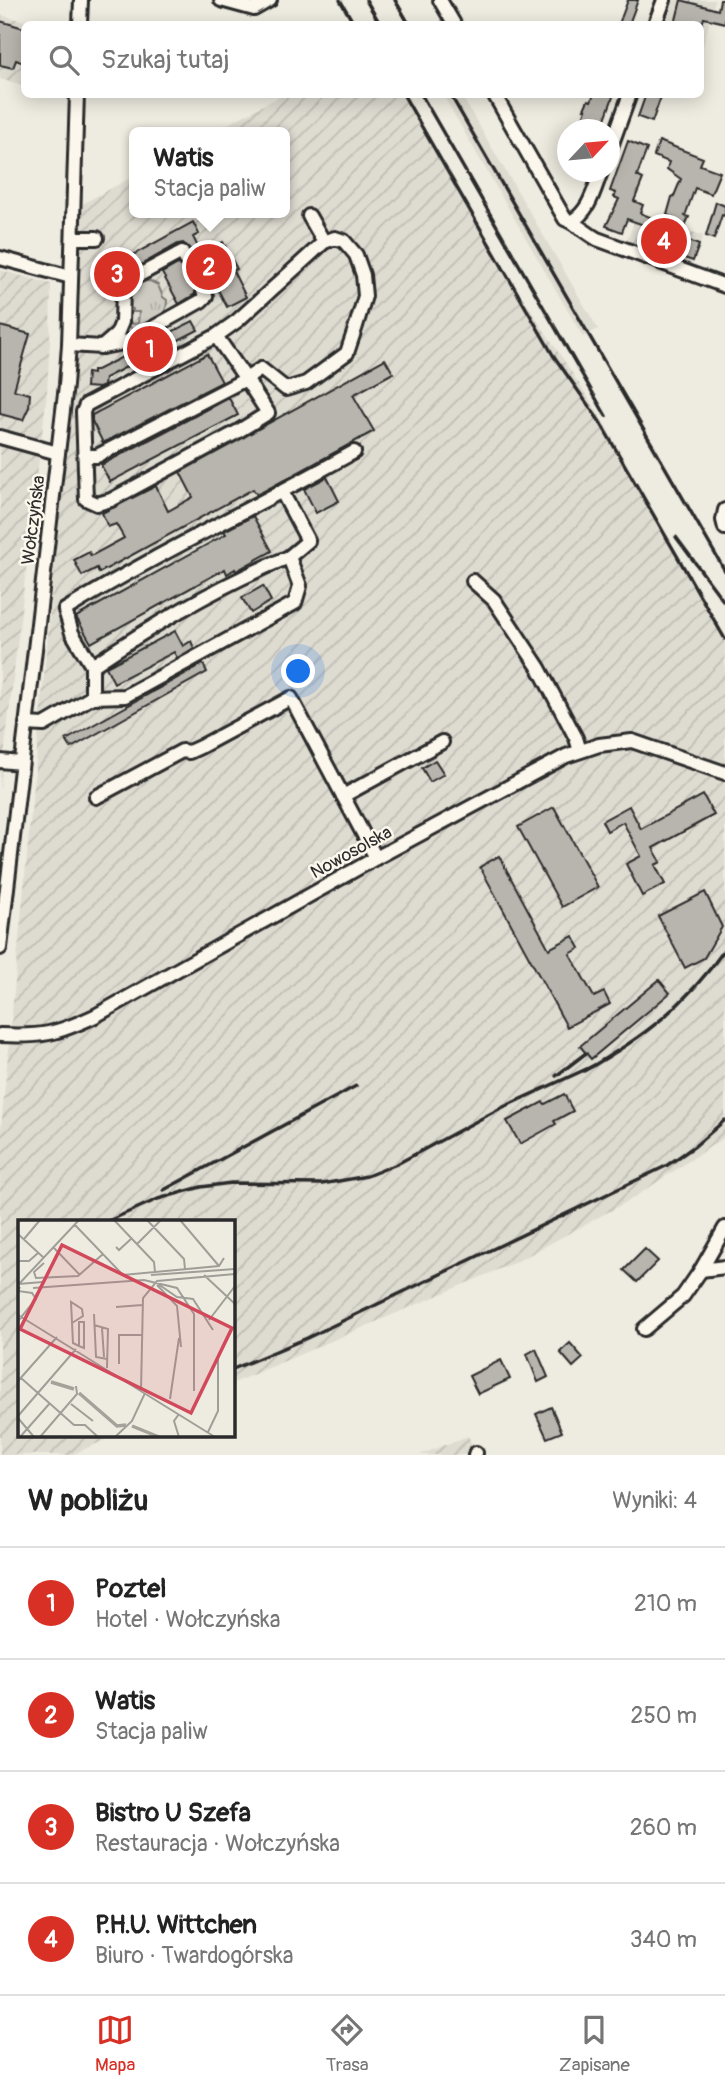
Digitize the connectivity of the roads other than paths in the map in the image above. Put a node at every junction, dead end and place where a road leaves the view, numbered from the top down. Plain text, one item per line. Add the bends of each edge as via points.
1 (81, 0) edge
2 (221, 0) edge
3 (270, 0) edge
4 (440, 0) edge
5 (664, 0) edge
6 (80, 21) edge
7 (452, 21) edge
8 (656, 21) edge
9 (77, 98) edge
10 (496, 98) edge
11 (629, 98) edge
12 (620, 121) edge
13 (597, 182) edge
14 (309, 216) dead end
15 (572, 220) junction
16 (73, 238) junction
17 (97, 238) dead end
18 (324, 242) junction
19 (0, 258) edge
20 (186, 260) dead end
21 (71, 277) junction
22 (725, 286) edge
23 (203, 291) dead end
24 (216, 336) junction
25 (69, 345) junction
26 (102, 347) junction
27 (246, 379) junction
28 (64, 399) junction
29 (86, 405) junction
30 (0, 437) edge
31 (354, 452) dead end
32 (58, 453) junction
33 (85, 456) junction
34 (282, 492) junction
35 (289, 557) junction
36 (473, 581) dead end
37 (92, 666) junction
38 (92, 697) junction
39 (26, 724) junction
40 (442, 742) dead end
41 (580, 751) junction
42 (0, 761) edge
43 (21, 763) junction
44 (725, 773) edge
45 (343, 796) junction
46 (96, 797) dead end
47 (376, 858) junction
48 (0, 948) edge
49 (0, 1035) edge
50 (725, 1228) edge
51 (725, 1267) edge
52 (701, 1270) junction
53 (644, 1329) dead end

1 - 6 street
2 - 3 street via 254,9
4 - 7 street
5 - 8 street
9 - 16 street, Wołczyńska
10 - 15 street via 560,212
11 - 12 street
13 - 15 street via 584,212
14 - 18 street
15 - 22 street via 597,239
16 - 17 street
16 - 21 street, Wołczyńska
18 - 24 street
18 - 27 street via 344,241 356,255 363,275 365,296 347,353 306,383 286,389 261,369
19 - 21 street
20 - 26 street via 182,252 130,280 123,290 117,334
21 - 25 street, Wołczyńska
23 - 26 street via 206,296 201,301 131,340
24 - 27 street
24 - 29 street
25 - 26 street
25 - 28 street, Wołczyńska
27 - 33 street via 97,456
27 - 33 street via 268,413 111,500 97,504 86,499
28 - 29 street
28 - 32 street, Wołczyńska
29 - 33 street
30 - 32 street
31 - 34 street
32 - 39 street, Wołczyńska
34 - 35 street via 308,541
34 - 37 street via 65,610 72,633
35 - 37 street via 159,623
35 - 38 street via 300,586 295,603 125,696
36 - 41 street via 494,600 539,668
37 - 38 street
38 - 39 street via 44,725
39 - 43 street, Wołczyńska
40 - 45 street
41 - 44 street, Nowosolska via 632,741
41 - 47 street, Nowosolska
42 - 43 street
43 - 48 street, Wołczyńska
45 - 46 street via 291,698
45 - 47 street
47 - 49 street, Nowosolska via 95,1016 50,1034
50 - 52 street
51 - 52 street
52 - 53 street via 683,1296

